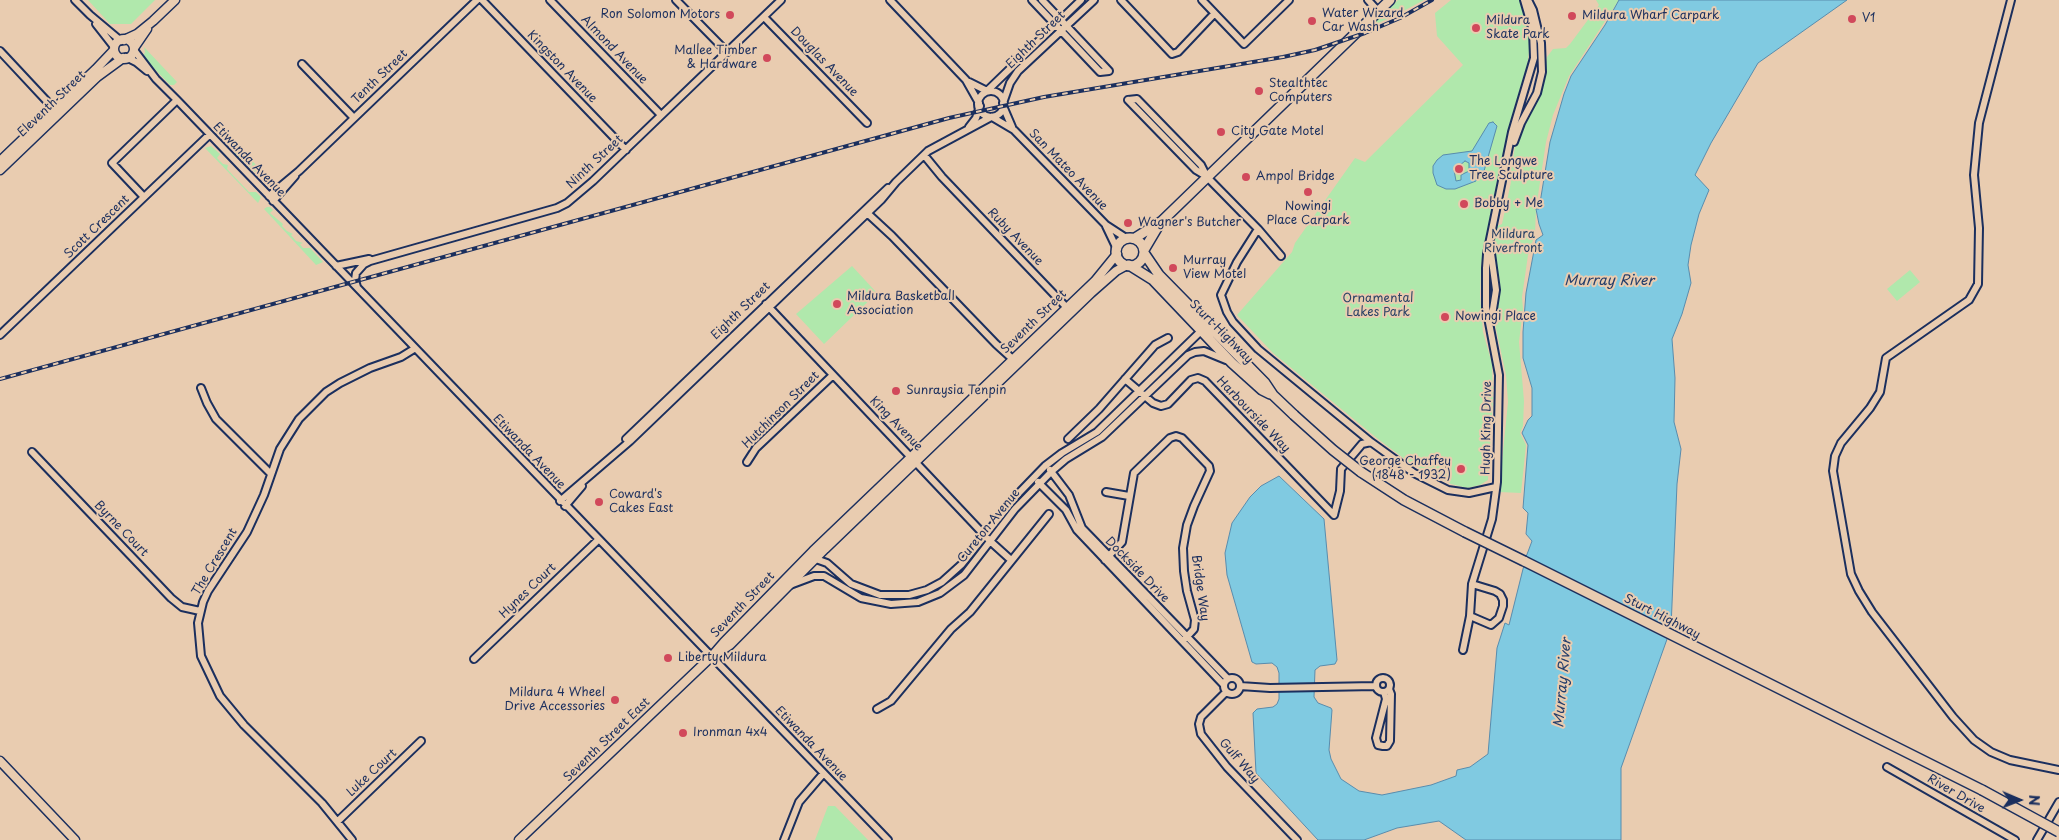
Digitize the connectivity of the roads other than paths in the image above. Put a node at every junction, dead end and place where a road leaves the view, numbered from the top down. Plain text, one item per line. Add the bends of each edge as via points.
1 (75, 0) edge
2 (175, 0) edge
3 (477, 0) edge
4 (482, 0) edge
5 (550, 0) edge
6 (676, 0) edge
7 (781, 0) edge
8 (890, 0) edge
9 (1081, 0) edge
10 (1094, 0) edge
11 (1121, 0) edge
12 (1202, 0) edge
13 (1289, 0) edge
14 (1368, 0) edge
15 (1390, 0) edge
16 (1526, 0) edge
17 (2011, 0) edge
18 (1038, 1) edge
19 (1378, 11) junction
20 (1214, 14) junction
21 (90, 15) junction
22 (764, 17) junction
23 (1061, 20) junction
24 (153, 21) junction
25 (1055, 25) junction
26 (1067, 26) junction
27 (1061, 31) junction
28 (123, 41) junction
29 (1538, 43) junction
30 (1086, 46) junction
31 (114, 48) junction
32 (134, 49) junction
33 (0, 50) edge
34 (1080, 51) junction
35 (727, 52) junction
36 (124, 58) junction
37 (1020, 59) junction
38 (1099, 59) junction
39 (302, 64) dead end
40 (1025, 64) junction
41 (1093, 65) junction
42 (156, 78) junction
43 (966, 80) junction
44 (988, 90) junction
45 (177, 100) junction
46 (980, 104) junction
47 (1003, 104) junction
48 (57, 110) junction
49 (661, 115) junction
50 (991, 117) junction
51 (354, 118) junction
52 (867, 124) dead end
53 (1164, 126) junction
54 (966, 130) junction
55 (1014, 130) junction
56 (1158, 132) junction
57 (209, 135) junction
58 (626, 150) junction
59 (922, 157) junction
60 (0, 161) edge
61 (1507, 162) junction
62 (0, 170) edge
63 (1207, 177) junction
64 (144, 198) junction
65 (271, 199) junction
66 (867, 210) junction
67 (1162, 220) junction
68 (1106, 225) junction
69 (1258, 229) junction
70 (1130, 238) junction
71 (1490, 242) junction
72 (1117, 251) junction
73 (1144, 251) junction
74 (1281, 256) dead end
75 (377, 258) junction
76 (1128, 265) junction
77 (336, 266) junction
78 (358, 290) junction
79 (767, 306) junction
80 (1069, 310) junction
81 (1491, 324) junction
82 (1200, 331) junction
83 (1216, 334) junction
84 (0, 335) edge
85 (1168, 338) dead end
86 (414, 349) junction
87 (1014, 363) junction
88 (1232, 363) junction
89 (832, 375) junction
90 (1125, 379) junction
91 (201, 388) dead end
92 (1138, 391) junction
93 (1273, 395) junction
94 (1145, 396) junction
95 (1068, 439) dead end
96 (1371, 442) junction
97 (32, 452) dead end
98 (913, 459) junction
99 (747, 462) dead end
100 (1045, 466) junction
101 (1052, 471) junction
102 (270, 474) junction
103 (1035, 476) junction
104 (1039, 484) junction
105 (1496, 487) junction
106 (1106, 492) dead end
107 (1129, 496) junction
108 (563, 503) junction
109 (1049, 514) dead end
110 (984, 533) junction
111 (598, 540) junction
112 (990, 541) junction
113 (811, 558) junction
114 (1107, 558) junction
115 (1011, 560) junction
116 (1472, 584) junction
117 (786, 587) junction
118 (200, 611) junction
119 (1470, 616) junction
120 (1185, 639) junction
121 (1463, 650) dead end
122 (712, 657) junction
123 (474, 659) dead end
124 (1226, 685) junction
125 (1240, 686) junction
126 (1375, 686) junction
127 (1387, 690) junction
128 (877, 709) dead end
129 (421, 742) dead end
130 (0, 761) edge
131 (1887, 767) dead end
132 (2059, 770) edge
133 (823, 774) junction
134 (2059, 802) edge
135 (338, 820) junction
136 (2059, 832) edge
137 (76, 840) edge
138 (352, 840) edge
139 (519, 840) edge
140 (784, 840) edge
141 (888, 840) edge
142 (1298, 840) edge
143 (2015, 840) edge
144 (2037, 840) edge

1 - 21 street
2 - 24 main road
3 - 51 street, Tenth Street
4 - 58 street, Kingston Avenue
5 - 49 street, Almond Avenue
6 - 35 street
7 - 22 street, Ninth Street
8 - 43 street
9 - 23 street, Eighth Street
10 - 26 street, Eighth Street
11 - 20 street via 1172,54 1178,52
12 - 20 street
13 - 20 street via 1244,44
14 - 19 street
15 - 19 highway
16 - 29 street, Hugh King Drive
17 - 132 street via 1979,123 1974,175 1979,228 1978,284 1969,300 1886,358 1880,392 1842,442 1835,456 1833,471 1851,574 1878,619 1974,740 2010,760
18 - 23 street
18 - 25 street
19 - 63 highway
21 - 28 street
21 - 31 street
22 - 35 street, Ninth Street
22 - 52 street, Douglas Avenue
23 - 25 street, Eighth Street
23 - 26 street
24 - 28 main road
24 - 32 main road
25 - 27 street
25 - 37 street, Eighth Street
26 - 27 street, Eighth Street
26 - 30 street
27 - 34 street
27 - 40 street, Eighth Street
28 - 31 main road
28 - 32 main road via 130,41
29 - 61 street, Hugh King Drive via 1514,125
29 - 61 street, Hugh King Drive via 1542,72 1539,87 1519,127
30 - 34 street
30 - 38 street
31 - 36 main road via 116,55
31 - 48 main road, Eleventh Street
32 - 36 main road
32 - 42 street, Etiwanda Avenue
33 - 48 street
34 - 41 street
35 - 49 street, Ninth Street
36 - 42 street, Etiwanda Avenue via 136,62
36 - 48 main road, Eleventh Street
37 - 40 street
37 - 44 street, Eighth Street
38 - 41 street
38 - 41 street via 1109,71 1101,72
39 - 51 street
40 - 47 street, Eighth Street via 1012,80
42 - 45 street, Etiwanda Avenue
43 - 44 street
43 - 46 street
44 - 46 street via 980,97
44 - 47 street via 997,92
45 - 57 street, Etiwanda Avenue
45 - 64 street via 112,163
46 - 50 street via 984,114
46 - 54 street via 976,118
47 - 50 street via 998,115
47 - 55 street, San Mateo Avenue
48 - 60 main road, Eleventh Street
48 - 62 main road, Eleventh Street
49 - 58 street, Ninth Street
50 - 54 street, Eighth Street
50 - 55 street, San Mateo Avenue
51 - 65 street, Tenth Street
53 - 56 street
53 - 56 street via 1137,99 1128,100
53 - 63 street via 1201,165
54 - 59 street, Eighth Street
55 - 68 street, San Mateo Avenue
56 - 63 street
57 - 64 street, Scott Crescent
57 - 65 street, Etiwanda Avenue
58 - 75 street, Ninth Street via 578,195 557,208
59 - 66 street, Eighth Street
59 - 80 street, Ruby Avenue
61 - 71 street, Hugh King Drive
63 - 67 highway
63 - 69 street
64 - 84 street, Scott Crescent
65 - 77 street, Etiwanda Avenue
66 - 79 street, Eighth Street
66 - 87 street
67 - 70 highway
67 - 73 highway
68 - 70 street, San Mateo Avenue
68 - 72 street, San Mateo Avenue
69 - 74 street
69 - 96 street via 1236,262 1221,295 1230,318 1258,349
70 - 72 highway via 1119,244
70 - 73 highway via 1140,242
71 - 81 street, Hugh King Drive via 1496,287
71 - 81 street, Hugh King Drive via 1485,290
72 - 76 highway via 1120,260
72 - 80 main road, Seventh Street
73 - 76 highway via 1140,262
73 - 83 highway, Sturt Highway via 1159,275
75 - 77 street, Ninth Street
75 - 78 street, Ninth Street via 358,271 355,281
76 - 80 main road, Seventh Street
76 - 82 highway, Sturt Highway via 1153,280
77 - 78 street, Etiwanda Avenue
78 - 86 street, Etiwanda Avenue
79 - 89 street, King Avenue
79 - 108 street, Eighth Street
80 - 87 main road, Seventh Street
81 - 105 street, Hugh King Drive via 1499,375
82 - 83 street
82 - 88 highway, Sturt Highway
82 - 92 street, Cureton Avenue
83 - 93 highway, Sturt Highway
85 - 90 street via 1155,345
86 - 102 street, The Crescent via 354,375 326,392 310,406 290,432
86 - 108 street, Etiwanda Avenue
87 - 98 main road, Seventh Street
88 - 93 highway, Sturt Highway via 1262,390
88 - 94 street, Cureton Avenue via 1208,352 1193,352
89 - 98 street, King Avenue
89 - 99 street, Hutchinson Street via 756,448
90 - 92 street, Harbourside Way
90 - 95 street
91 - 102 street via 216,419
92 - 94 street, Harbourside Way
92 - 100 street, Cureton Avenue via 1097,432
93 - 136 highway, Sturt Highway, bridge via 1360,472 1404,500 1982,790
94 - 96 street, Harbourside Way via 1155,405 1164,406 1191,380 1205,381 1334,515 1342,469 1362,444
94 - 101 street, Cureton Avenue via 1102,437
96 - 105 street via 1414,473 1448,490 1470,493
97 - 118 street, Byrne Court via 171,598 182,607
98 - 110 street, King Avenue
98 - 113 main road, Seventh Street
100 - 101 street, Dockside Drive
100 - 103 street, Cureton Avenue
101 - 104 street, Cureton Avenue
101 - 114 street, Dockside Drive via 1070,495 1081,527
102 - 118 street, The Crescent via 247,532 208,591
103 - 104 street, Dockside Drive
103 - 110 street, Cureton Avenue
104 - 112 street, Cureton Avenue
104 - 114 street, Dockside Drive via 1066,510 1076,530
105 - 116 street, Hugh King Drive via 1489,533
106 - 107 street
107 - 114 street, Bridge Way via 1122,542
107 - 120 street, Bridge Way via 1134,473 1173,436 1182,438 1209,466 1209,477 1187,525 1183,548 1187,591 1195,620 1194,629
108 - 111 street, Etiwanda Avenue
109 - 115 street
110 - 112 street, King Avenue
110 - 113 street, Cureton Avenue via 962,564 947,578 927,590 908,595 880,595 859,588 827,563
111 - 122 street, Etiwanda Avenue
111 - 123 street, Hynes Court
112 - 115 street, King Avenue
112 - 117 street, Cureton Avenue via 956,582 918,602 872,602 824,576 808,578
113 - 117 main road, Seventh Street
113 - 122 main road, Seventh Street
114 - 120 street, Dockside Drive
115 - 128 street via 891,701
116 - 119 street, Hugh King Drive
116 - 119 street via 1500,594 1503,606 1491,625
117 - 122 main road, Seventh Street via 730,645
118 - 135 street, The Crescent via 198,634 201,656 220,696
119 - 121 street, Hugh King Drive
120 - 124 street, Dockside Drive
122 - 133 street, Etiwanda Avenue
122 - 139 main road, Seventh Street East
124 - 125 street, Dockside Drive via 1236,680
124 - 125 street via 1233,694
124 - 142 street, Gulf Way via 1201,717 1201,734 1227,767
125 - 126 street
126 - 127 street
126 - 127 street via 1382,677 1389,681
127 - 127 street via 1391,694 1390,741 1383,746 1378,745 1376,738
129 - 135 street, Luke Court
130 - 137 main road
131 - 143 street, River Drive
133 - 140 street via 799,802
133 - 141 street, Etiwanda Avenue
134 - 144 street
135 - 138 street, The Crescent

